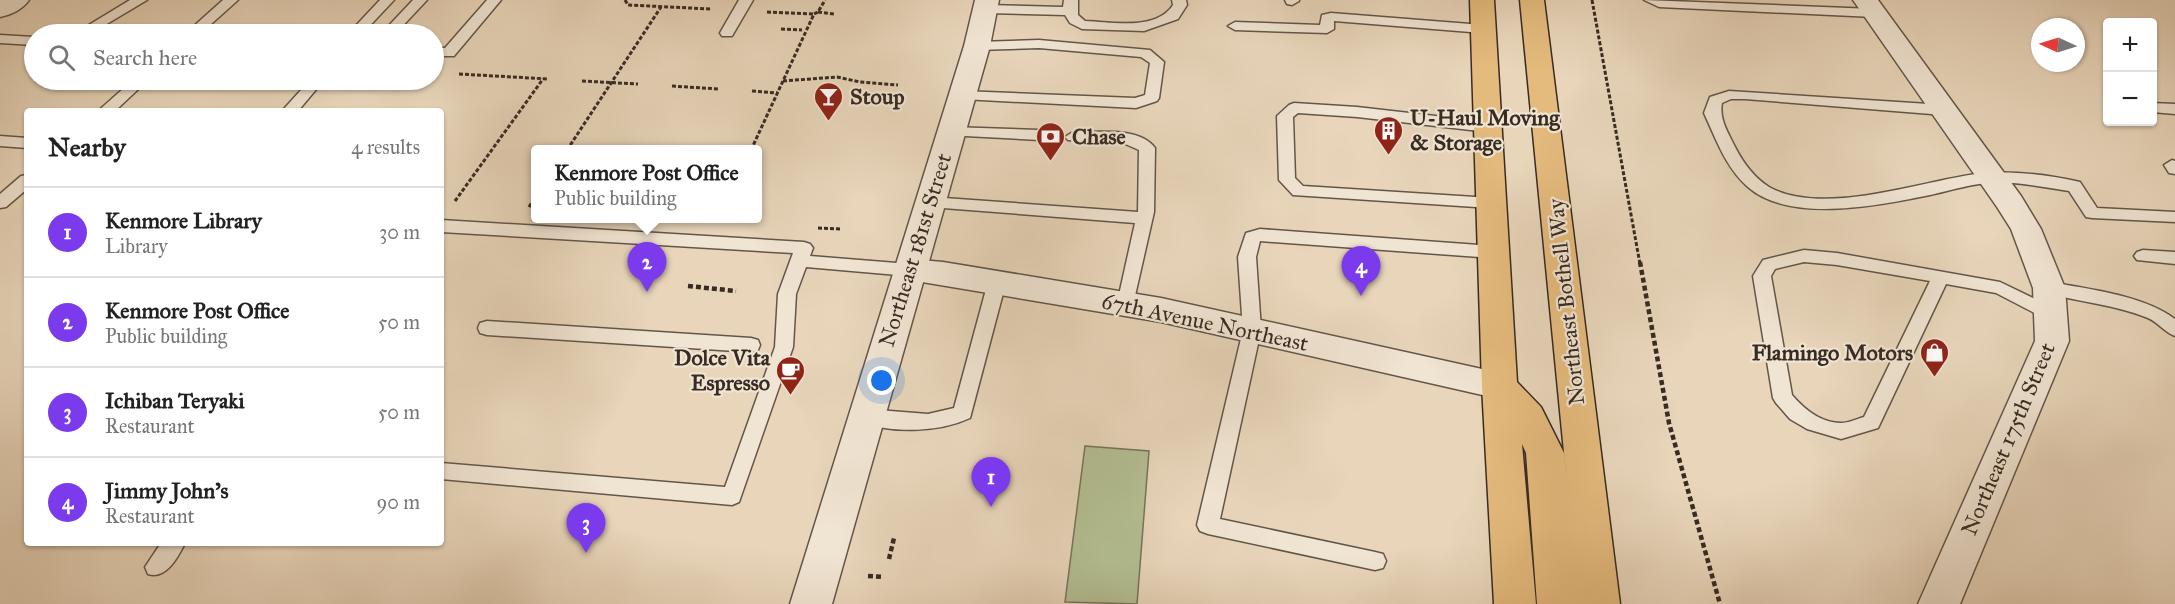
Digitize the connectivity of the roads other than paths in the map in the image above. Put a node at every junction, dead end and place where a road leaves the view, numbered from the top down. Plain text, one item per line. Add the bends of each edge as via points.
1 (16, 0) edge
2 (140, 0) edge
3 (231, 0) edge
4 (387, 0) edge
5 (420, 0) edge
6 (494, 0) edge
7 (746, 0) edge
8 (1179, 0) edge
9 (1482, 0) edge
10 (1532, 0) edge
11 (1651, 0) edge
12 (987, 4) edge
13 (1070, 5) edge
14 (1870, 7) edge
15 (0, 10) edge
16 (98, 24) edge
17 (203, 24) edge
18 (364, 24) edge
19 (397, 24) edge
20 (1235, 26) dead end
21 (1483, 29) junction
22 (726, 33) dead end
23 (0, 39) edge
24 (24, 40) edge
25 (977, 46) junction
26 (444, 53) edge
27 (130, 90) edge
28 (308, 90) edge
29 (962, 96) junction
30 (2157, 107) edge
31 (109, 108) edge
32 (293, 108) edge
33 (2175, 109) edge
34 (1944, 110) junction
35 (1488, 127) junction
36 (951, 132) junction
37 (1039, 135) dead end
38 (1073, 137) dead end
39 (0, 141) edge
40 (24, 143) edge
41 (1992, 177) junction
42 (24, 183) edge
43 (930, 202) junction
44 (0, 203) edge
45 (1491, 203) junction
46 (2175, 217) edge
47 (1145, 218) junction
48 (444, 225) edge
49 (1493, 252) junction
50 (2143, 256) dead end
51 (2175, 258) edge
52 (799, 261) junction
53 (909, 270) junction
54 (1941, 277) junction
55 (997, 282) junction
56 (2050, 302) junction
57 (1126, 304) junction
58 (487, 328) dead end
59 (2175, 329) edge
60 (1252, 330) junction
61 (751, 345) dead end
62 (1500, 386) junction
63 (865, 417) junction
64 (444, 471) edge
65 (172, 546) edge
66 (1375, 561) dead end
67 (156, 567) dead end
68 (811, 604) edge
69 (1515, 604) edge
70 (1558, 604) edge
71 (1599, 604) edge
72 (1939, 604) edge

1 - 15 street
2 - 16 lane
3 - 17 lane
4 - 18 lane
5 - 19 lane
6 - 26 lane via 448,53
7 - 22 lane
8 - 13 lane via 1173,16 1144,27 1077,23
9 - 21 main road
10 - 71 main road, Northeast Bothell Way
11 - 14 lane
12 - 13 lane
12 - 25 street, Northeast 181st Street
14 - 34 street, Northeast 175th Street
20 - 21 lane via 1327,29 1326,18 1331,17
21 - 35 main road
23 - 24 lane
25 - 29 street, Northeast 181st Street
25 - 29 lane via 1039,44 1145,53 1157,62 1152,98 1136,103
27 - 31 lane
28 - 32 lane
29 - 36 street, Northeast 181st Street
30 - 33 lane
34 - 41 street, Northeast 175th Street
34 - 41 lane via 1729,95 1715,100 1712,113 1737,166 1764,191 1781,198 1830,203 1858,201
35 - 45 main road
35 - 45 lane via 1294,108 1286,116 1287,180 1299,191
36 - 37 lane
36 - 43 street, Northeast 181st Street
38 - 47 lane via 1142,142 1147,148
39 - 40 lane
41 - 46 lane via 2074,186 2092,213
41 - 56 street, Northeast 175th Street via 2026,229 2042,263
42 - 44 lane
43 - 47 lane
43 - 53 street, Northeast 181st Street
45 - 49 main road
47 - 57 lane
48 - 52 lane via 804,248
49 - 60 lane via 1252,237 1247,257
49 - 62 main road
50 - 51 lane
52 - 53 lane
52 - 64 lane via 787,294 784,347 732,496
53 - 55 street, 67th Avenue Northeast
53 - 63 street, Northeast 181st Street
54 - 54 lane via 1804,256 1769,264 1762,276 1783,398 1797,414 1814,424 1840,431 1871,423
54 - 56 lane
55 - 57 street, 67th Avenue Northeast
55 - 63 lane via 963,413 936,421
56 - 59 lane via 2107,299 2156,314
56 - 72 street, Northeast 175th Street via 2052,341
57 - 60 street, 67th Avenue Northeast
58 - 61 lane
60 - 62 street, 67th Avenue Northeast
60 - 66 lane via 1208,525
62 - 69 main road
62 - 70 main road via 1528,417 1545,453
63 - 68 street, Northeast 181st Street
65 - 67 lane

